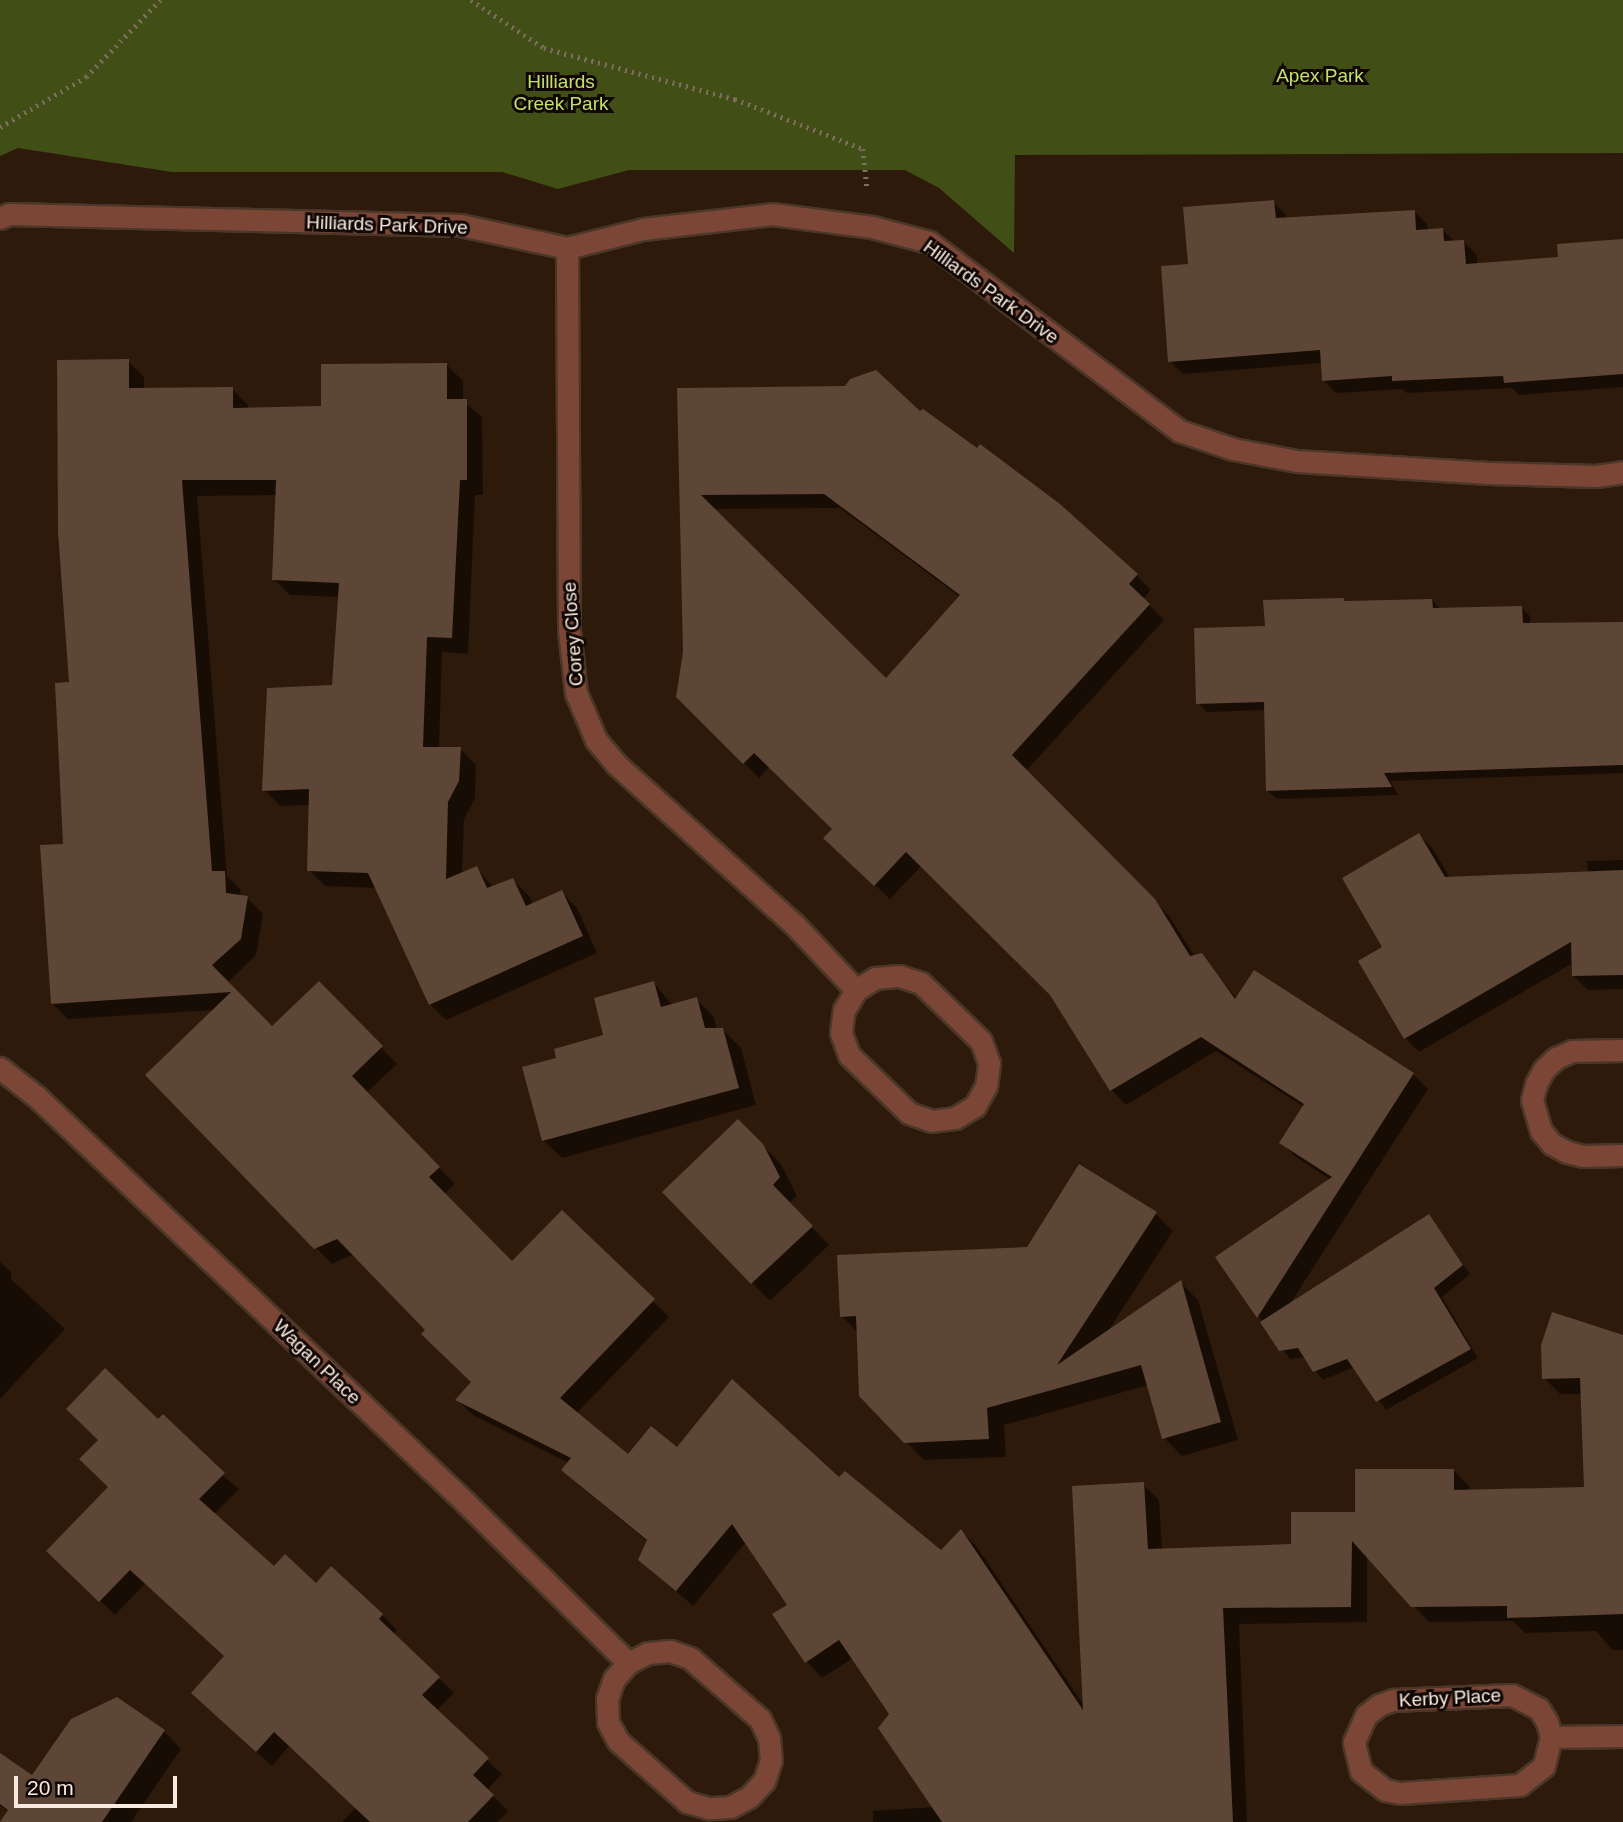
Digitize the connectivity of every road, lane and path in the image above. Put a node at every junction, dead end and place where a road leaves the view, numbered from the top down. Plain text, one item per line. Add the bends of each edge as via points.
1 (160, 0) edge
2 (471, 0) edge
3 (0, 127) edge
4 (0, 218) edge
5 (872, 227) junction
6 (567, 248) junction
7 (1623, 472) edge
8 (856, 990) junction
9 (1623, 1050) edge
10 (0, 1068) edge
11 (1623, 1155) edge
12 (628, 1663) junction
13 (1623, 1736) edge
14 (1551, 1737) junction

1 - 3 path via 86,77
2 - 5 path via 544,48 735,99 863,149
4 - 6 street, Hilliards Park Drive via 9,214 460,225
5 - 6 street, Hilliards Park Drive via 772,214 643,229
5 - 7 street, Hilliards Park Drive via 929,242 1180,431 1233,449 1297,461 1420,469 1596,476
6 - 8 street, Corey Close via 569,630 576,693 596,740 616,764 794,924
8 - 8 street via 875,978 899,976 921,983 981,1041 989,1063 986,1086 975,1106 955,1118 932,1121 909,1113 849,1055 841,1033 844,1010
9 - 11 street via 1572,1051 1556,1058 1544,1069 1532,1100 1534,1116 1552,1144 1583,1156
10 - 12 street, Wagan Place via 37,1097 466,1503
12 - 12 street via 648,1653 670,1651 690,1658 760,1719 769,1738 771,1760 764,1781 749,1797 730,1807 708,1808 687,1802 618,1741 608,1722 607,1699 614,1679
13 - 14 street
14 - 14 street, Kerby Place via 1544,1766 1520,1785 1401,1793 1385,1790 1361,1771 1354,1742 1366,1715 1393,1700 1513,1695 1539,1709

